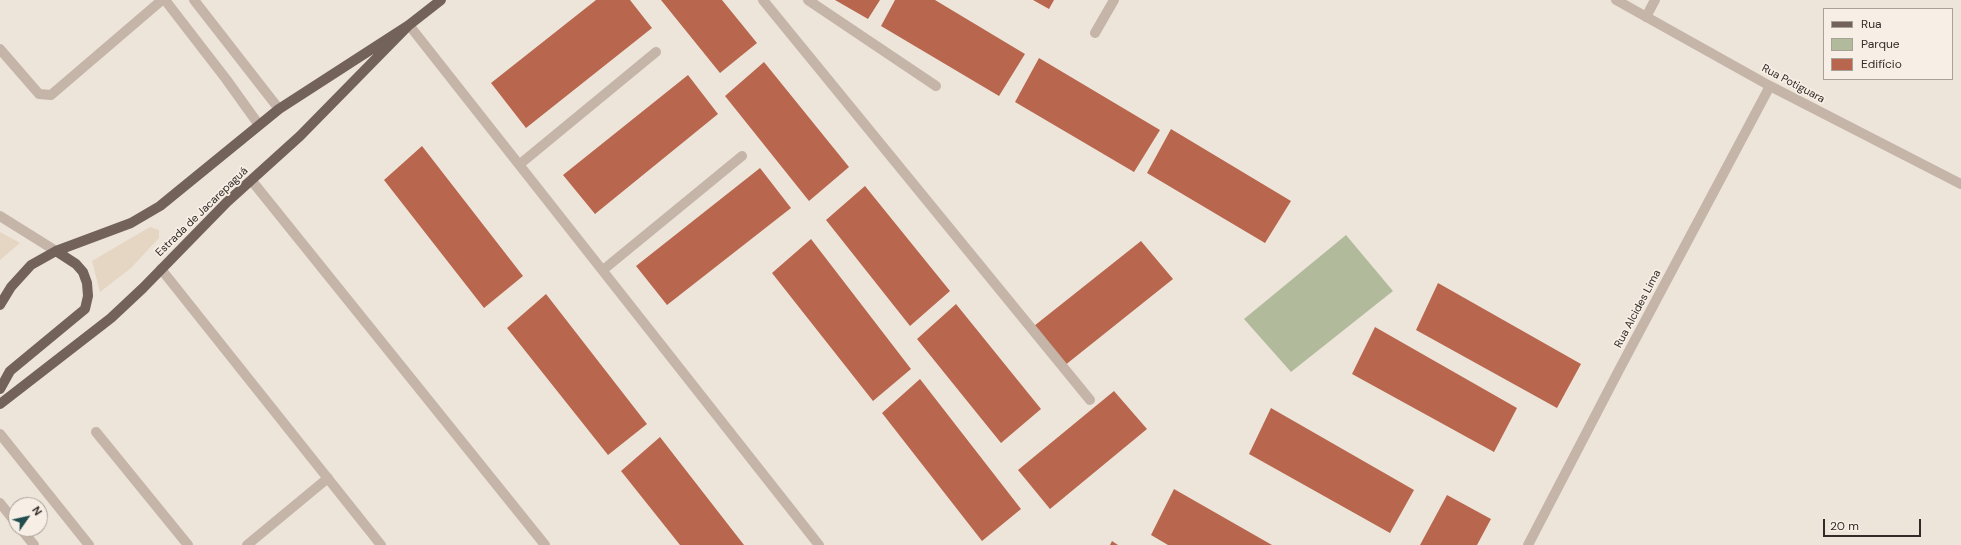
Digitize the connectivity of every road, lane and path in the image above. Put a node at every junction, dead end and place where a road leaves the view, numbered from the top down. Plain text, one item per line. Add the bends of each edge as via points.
1 (164, 0) edge
2 (194, 0) edge
3 (440, 0) edge
4 (763, 0) edge
5 (808, 0) edge
6 (1114, 0) edge
7 (1616, 0) edge
8 (1655, 0) edge
9 (1646, 17) junction
10 (410, 25) junction
11 (1095, 33) dead end
12 (0, 49) edge
13 (656, 52) dead end
14 (936, 86) dead end
15 (1770, 86) junction
16 (279, 109) junction
17 (259, 125) junction
18 (742, 156) dead end
19 (520, 164) junction
20 (252, 181) junction
21 (1961, 184) edge
22 (0, 216) edge
23 (56, 251) junction
24 (160, 269) junction
25 (603, 270) junction
26 (0, 305) edge
27 (0, 388) edge
28 (1090, 400) dead end
29 (0, 404) edge
30 (96, 432) dead end
31 (0, 434) edge
32 (328, 478) junction
33 (0, 503) edge
34 (8, 513) edge
35 (28, 537) edge
36 (34, 545) edge
37 (89, 545) edge
38 (188, 545) edge
39 (247, 545) edge
40 (381, 545) edge
41 (545, 545) edge
42 (819, 545) edge
43 (1528, 545) edge

1 - 12 street via 51,95 39,94
1 - 17 street
2 - 16 street
3 - 10 main road, Estrada de Jacarepaguá
4 - 28 street
5 - 14 street
6 - 11 street
7 - 9 street, Rua Potiguara
8 - 9 street
9 - 15 street, Rua Potiguara
10 - 16 main road, Estrada de Jacarepaguá
10 - 19 street
10 - 20 main road, Estrada de Jacarepaguá
13 - 19 street
15 - 21 street, Rua Potiguara
15 - 43 street, Rua Alcides Lima
16 - 17 main road, Estrada de Jacarepaguá
17 - 23 main road, Estrada de Jacarepaguá via 160,206 131,224
18 - 25 street
19 - 25 street
20 - 24 main road, Estrada de Jacarepaguá via 227,202
20 - 41 street
22 - 23 street
23 - 26 main road, Estrada de Jacarepaguá via 31,265 18,278
23 - 27 main road via 76,264 83,272 88,296 85,309 10,371
24 - 29 main road, Estrada de Jacarepaguá via 111,318
24 - 32 street
25 - 42 street
30 - 38 street
31 - 37 street
32 - 39 street
32 - 40 street
33 - 34 street
35 - 36 street

